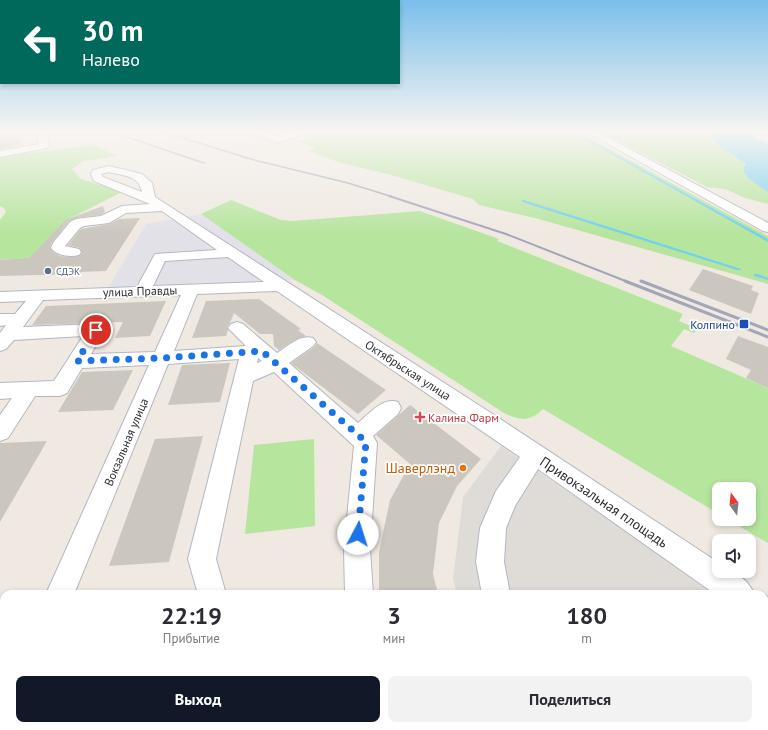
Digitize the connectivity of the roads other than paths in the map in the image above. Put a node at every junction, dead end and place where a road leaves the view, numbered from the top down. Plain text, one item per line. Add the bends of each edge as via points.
1 (652, 165) edge
2 (149, 199) dead end
3 (165, 208) junction
4 (768, 228) edge
5 (74, 252) dead end
6 (231, 253) junction
7 (280, 286) junction
8 (191, 289) junction
9 (143, 291) junction
10 (39, 295) junction
11 (0, 297) edge
12 (237, 328) dead end
13 (3, 333) edge
14 (307, 342) dead end
15 (262, 355) junction
16 (162, 358) junction
17 (77, 361) junction
18 (29, 389) junction
19 (0, 391) edge
20 (392, 408) dead end
21 (0, 432) edge
22 (358, 436) junction
23 (535, 454) junction
24 (62, 590) edge
25 (211, 590) edge
26 (359, 590) edge
27 (495, 590) edge
28 (734, 590) edge

1 - 4 street
2 - 3 street, Октябрьская улица
3 - 5 street via 127,209 104,220 81,222 75,225 58,246 63,251
3 - 6 street, Октябрьская улица
6 - 7 street, Октябрьская улица
6 - 9 street via 160,257
7 - 8 street, улица Правды
7 - 23 street, Октябрьская улица
8 - 9 street, улица Правды
8 - 16 street, Вокзальная улица
9 - 10 street, улица Правды
10 - 11 street, улица Правды
10 - 13 street via 20,319
12 - 15 street
13 - 17 street via 96,330
14 - 15 street
15 - 16 street
15 - 22 street
15 - 25 street via 244,377 202,559
16 - 17 street
16 - 24 street, Вокзальная улица
17 - 18 street via 60,388
18 - 19 street
18 - 21 street
20 - 22 street
22 - 26 street via 366,442 357,549
23 - 27 street, Привокзальная площадь via 504,499 493,528 490,562
23 - 28 street, Привокзальная площадь

